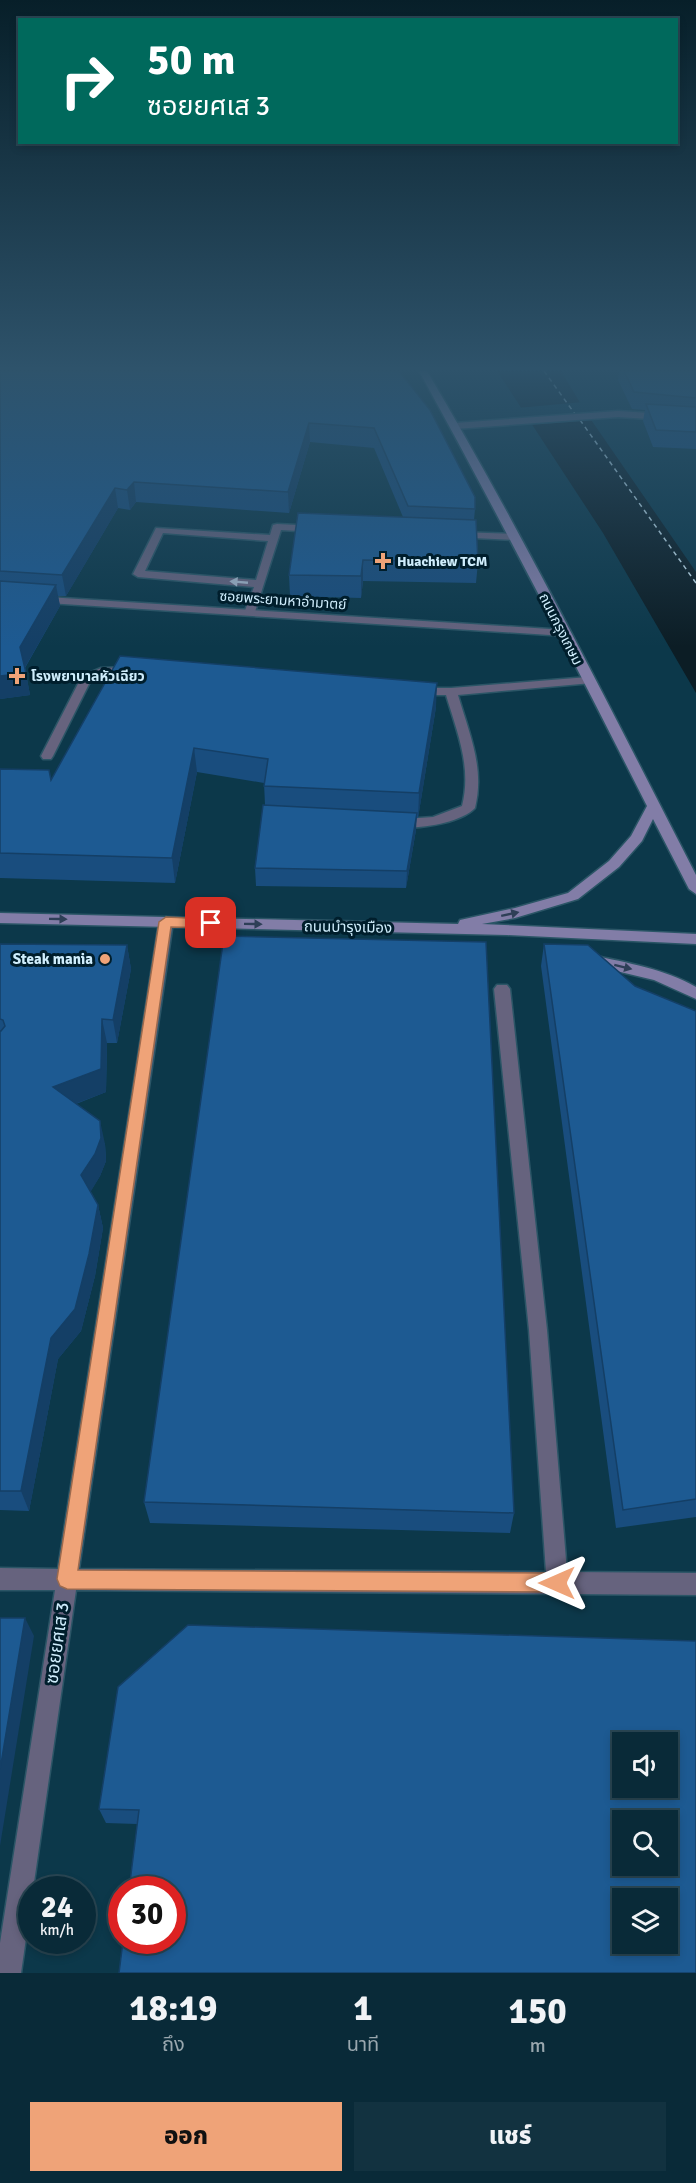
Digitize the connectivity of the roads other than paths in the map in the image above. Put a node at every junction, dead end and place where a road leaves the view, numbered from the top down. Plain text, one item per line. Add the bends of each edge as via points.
1 (475, 463) edge
2 (325, 529) edge
3 (443, 534) edge
4 (514, 537) junction
5 (274, 538) junction
6 (260, 584) junction
7 (0, 597) edge
8 (250, 613) junction
9 (565, 633) junction
10 (145, 671) edge
11 (588, 681) junction
12 (402, 691) edge
13 (452, 692) junction
14 (47, 756) dead end
15 (653, 806) junction
16 (385, 822) edge
17 (696, 889) edge
18 (0, 918) edge
19 (166, 922) junction
20 (432, 929) junction
21 (507, 930) junction
22 (696, 939) edge
23 (559, 949) edge
24 (579, 956) edge
25 (502, 989) dead end
26 (696, 994) edge
27 (0, 1579) edge
28 (67, 1579) junction
29 (557, 1583) junction
30 (696, 1584) edge
31 (8, 1973) edge

1 - 4 main road, ถนนกรุงเกษม
2 - 5 street via 278,528
3 - 4 street
4 - 9 main road, ถนนกรุงเกษม
5 - 6 street
6 -> 5 street via 138,574 160,530
6 - 8 street
7 - 8 street, ซอยพระยามหาอำมาตย์
8 - 9 street, ซอยพระยามหาอำมาตย์
9 - 11 main road, ถนนกรุงเกษม
10 - 14 street via 122,669 86,678
11 - 13 street
11 - 15 main road, ถนนกรุงเกษม
12 - 13 street
13 - 16 street via 469,745 473,793 468,808 419,824
15 - 17 main road, ถนนกรุงเกษม
20 -> 15 main road via 515,913 573,896 614,864 637,838
18 -> 19 main road, ถนนบำรุงเมือง
19 -> 20 main road, ถนนบำรุงเมือง
19 - 28 street, ซอยยศเส 3
20 - 21 main road, ถนนบำรุงเมือง
21 - 22 main road, ถนนบำรุงเมือง
21 - 23 main road
24 -> 26 main road via 653,975
25 - 29 street via 538,1330
27 - 28 street
28 - 29 street
28 - 31 street, ซอยยศเส 3
29 - 30 street

